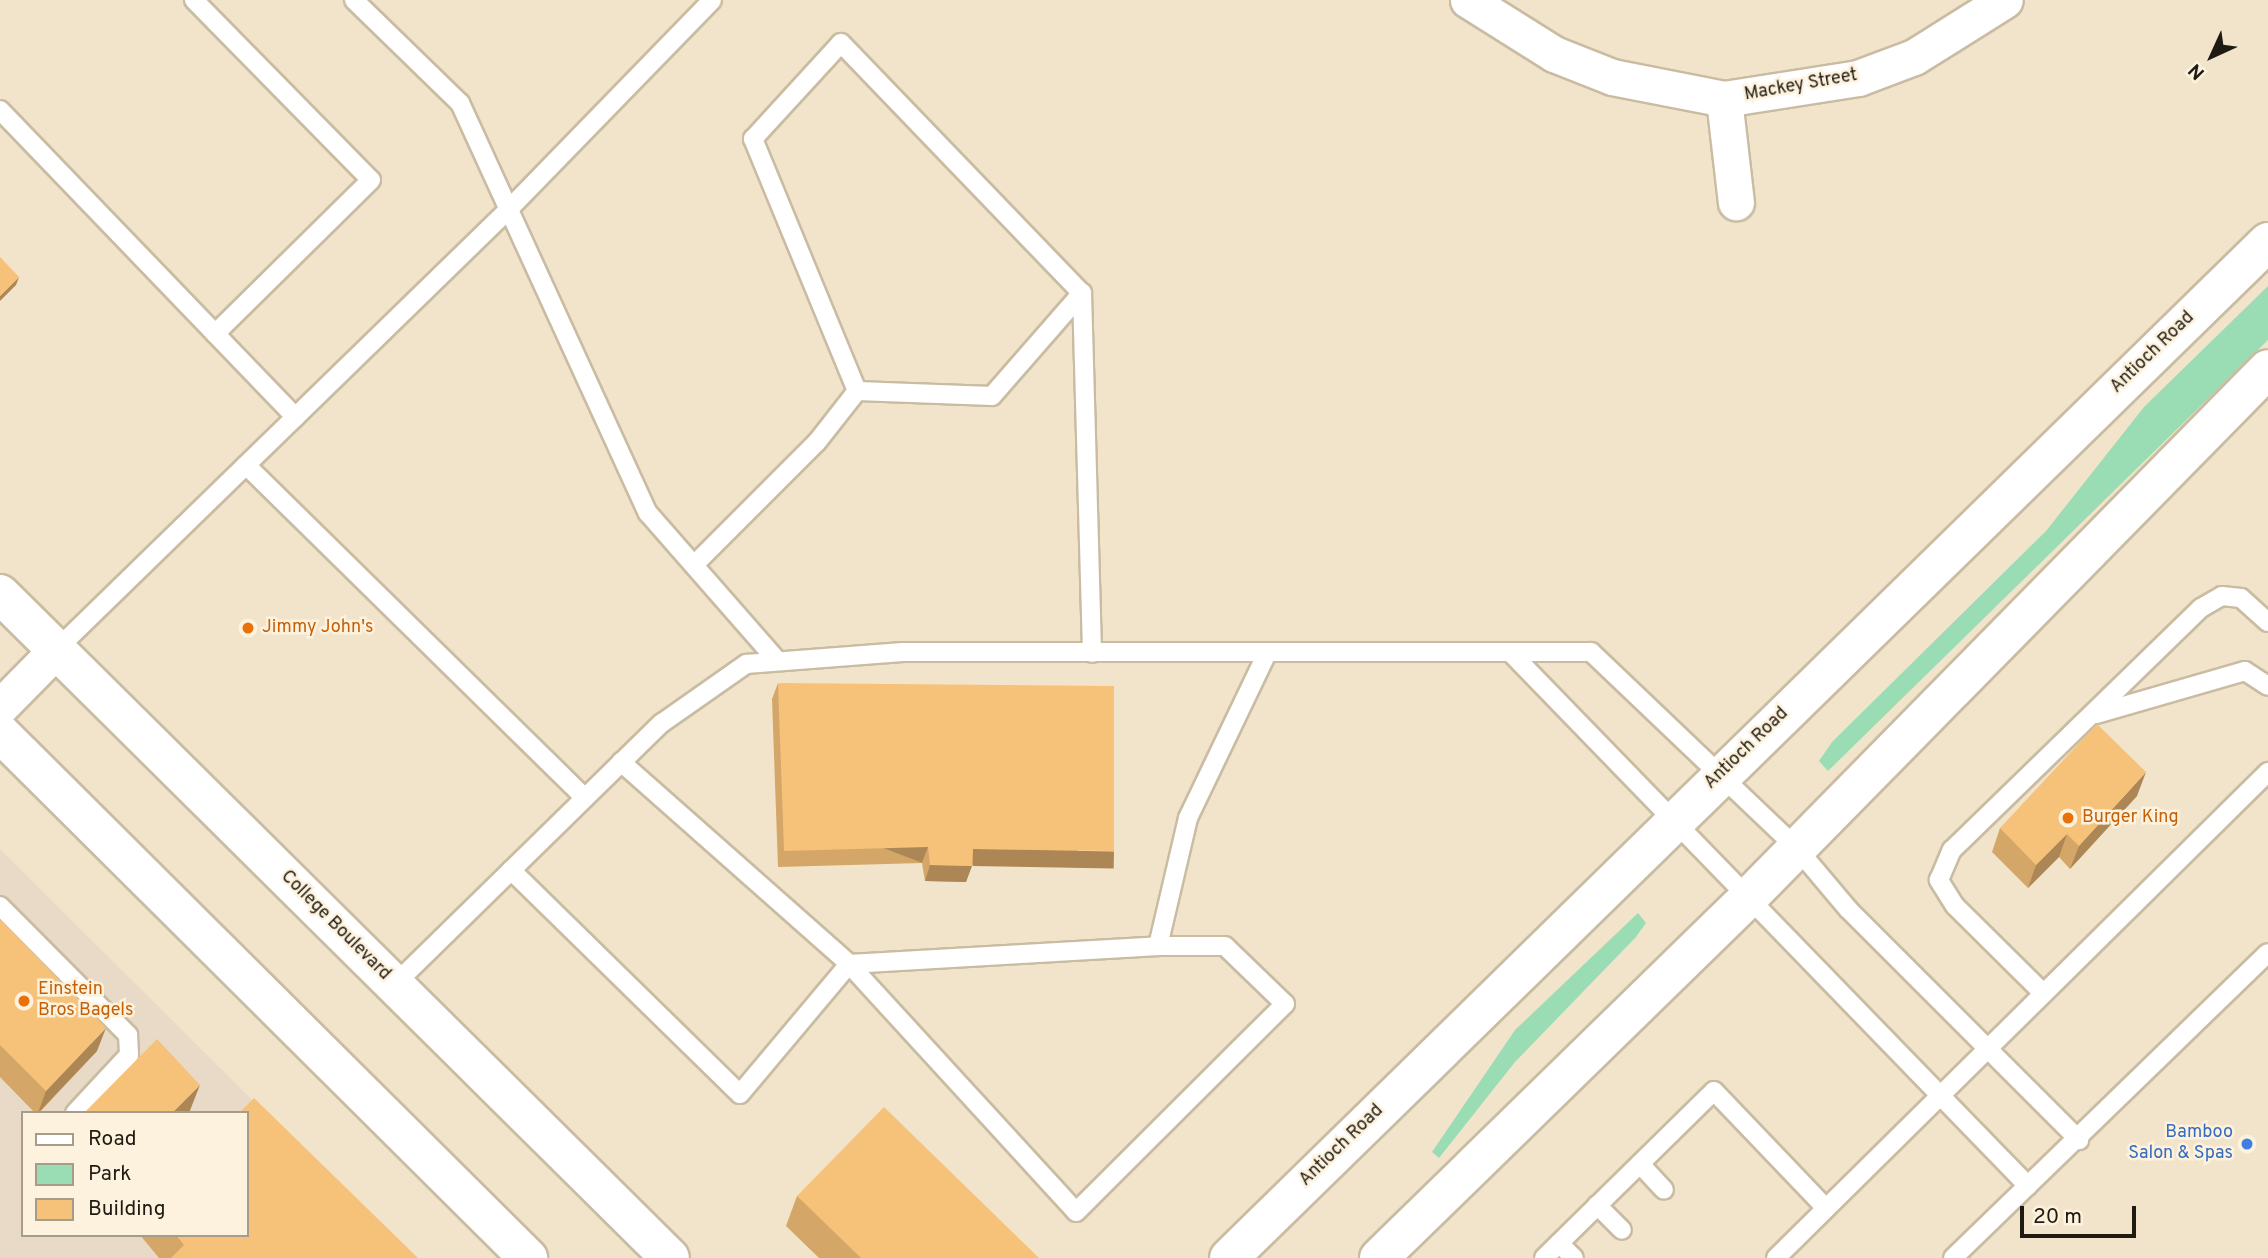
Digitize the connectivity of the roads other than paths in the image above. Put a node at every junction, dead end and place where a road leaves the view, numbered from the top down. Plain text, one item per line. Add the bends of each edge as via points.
1 (194, 0) edge
2 (354, 0) edge
3 (712, 0) edge
4 (1468, 0) edge
5 (2005, 0) edge
6 (1724, 99) junction
7 (0, 110) edge
8 (1736, 202) dead end
9 (509, 209) junction
10 (2268, 242) edge
11 (1082, 293) junction
12 (215, 334) junction
13 (2268, 369) edge
14 (857, 391) junction
15 (295, 417) junction
16 (246, 465) junction
17 (694, 565) junction
18 (0, 594) edge
19 (2268, 622) edge
20 (56, 650) junction
21 (1091, 653) junction
22 (1267, 653) junction
23 (1512, 654) junction
24 (775, 658) junction
25 (2268, 686) edge
26 (0, 707) edge
27 (2091, 715) junction
28 (0, 733) edge
29 (621, 762) junction
30 (2268, 772) edge
31 (1722, 774) junction
32 (585, 798) junction
33 (1672, 823) junction
34 (1796, 846) junction
35 (511, 870) junction
36 (1749, 897) junction
37 (4, 914) edge
38 (1158, 946) junction
39 (2268, 953) edge
40 (849, 964) junction
41 (394, 985) junction
42 (2042, 992) junction
43 (1986, 1047) junction
44 (1942, 1096) junction
45 (77, 1111) edge
46 (2079, 1140) junction
47 (1640, 1164) junction
48 (2028, 1186) junction
49 (1664, 1189) dead end
50 (1597, 1205) junction
51 (1826, 1208) junction
52 (1622, 1230) dead end
53 (1559, 1243) junction
54 (528, 1258) edge
55 (670, 1258) edge
56 (1229, 1258) edge
57 (1379, 1258) edge
58 (1544, 1258) edge
59 (1574, 1258) edge
60 (1776, 1258) edge
61 (1953, 1258) edge

1 - 12 lane via 371,180
2 - 9 lane via 460,103
3 - 9 lane
4 - 6 street via 1554,54 1612,77
5 - 6 street, Mackey Street via 1914,57 1858,78
6 - 8 street, Mackey Street
7 - 12 lane
9 - 15 lane
9 - 17 lane via 648,513
10 - 31 main road, Antioch Road
11 - 14 lane via 992,396
11 - 14 lane via 841,43 753,139
11 - 21 lane
12 - 15 lane
13 - 34 main road
14 - 17 lane via 817,442
15 - 16 lane
16 - 20 lane
16 - 32 lane
17 - 24 lane
18 - 20 main road, College Boulevard
19 - 27 lane via 2241,598 2222,596
20 - 26 street
20 - 41 main road, College Boulevard
21 - 22 lane
21 - 24 lane
22 - 23 lane
22 - 38 lane via 1188,818
23 - 31 lane via 1591,652
23 - 33 lane
24 - 29 lane via 746,664 718,680
25 - 27 lane via 2245,671
27 - 42 lane via 1952,850 1939,880 1955,906
28 - 54 main road
29 - 32 lane
29 - 40 lane
30 - 42 lane
31 - 33 main road, Antioch Road
31 - 34 lane
32 - 35 lane
33 - 36 lane
33 - 56 main road, Antioch Road
34 - 36 main road
34 - 43 lane
35 - 40 lane via 740,1094
35 - 41 lane
36 - 44 lane
36 - 57 main road
37 - 45 lane via 128,1035 129,1055
38 - 40 lane
38 - 40 lane via 1225,946 1285,1004 1076,1212
39 - 46 lane
41 - 55 main road, College Boulevard
42 - 43 lane
43 - 44 lane
43 - 46 lane
44 - 48 lane
44 - 51 lane
46 - 48 lane
47 - 49 lane
47 - 50 lane
47 - 51 lane via 1714,1091
48 - 61 lane
50 - 52 lane
50 - 53 lane
51 - 60 lane
53 - 58 lane
53 - 59 lane

